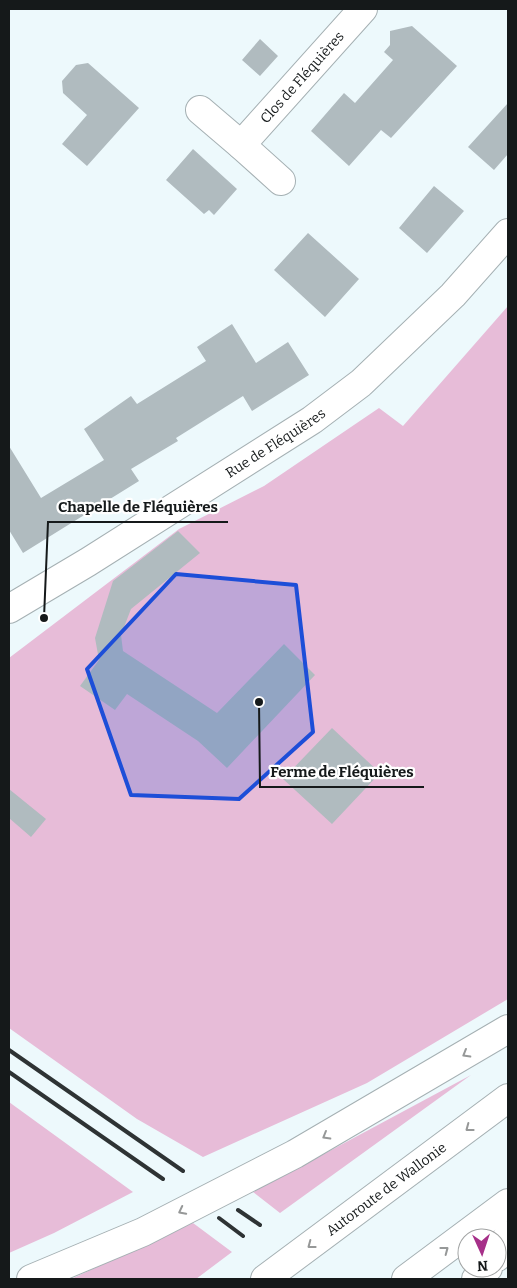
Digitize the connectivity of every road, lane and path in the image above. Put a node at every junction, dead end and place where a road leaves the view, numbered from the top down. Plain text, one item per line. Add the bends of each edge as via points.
1 (363, 9) edge
2 (200, 110) dead end
3 (241, 145) junction
4 (281, 181) dead end
5 (508, 233) edge
6 (9, 610) edge
7 (508, 1029) edge
8 (508, 1098) edge
9 (508, 1202) edge
10 (31, 1279) edge
11 (265, 1279) edge
12 (406, 1279) edge

1 - 3 main road, Clos de Fléquières
2 - 3 main road
3 - 4 main road
5 - 6 main road, Rue de Fléquières via 453,295 361,383 312,420
7 -> 10 main road via 295,1154 143,1232
8 -> 11 main road, Autoroute de Wallonie
12 -> 9 main road

